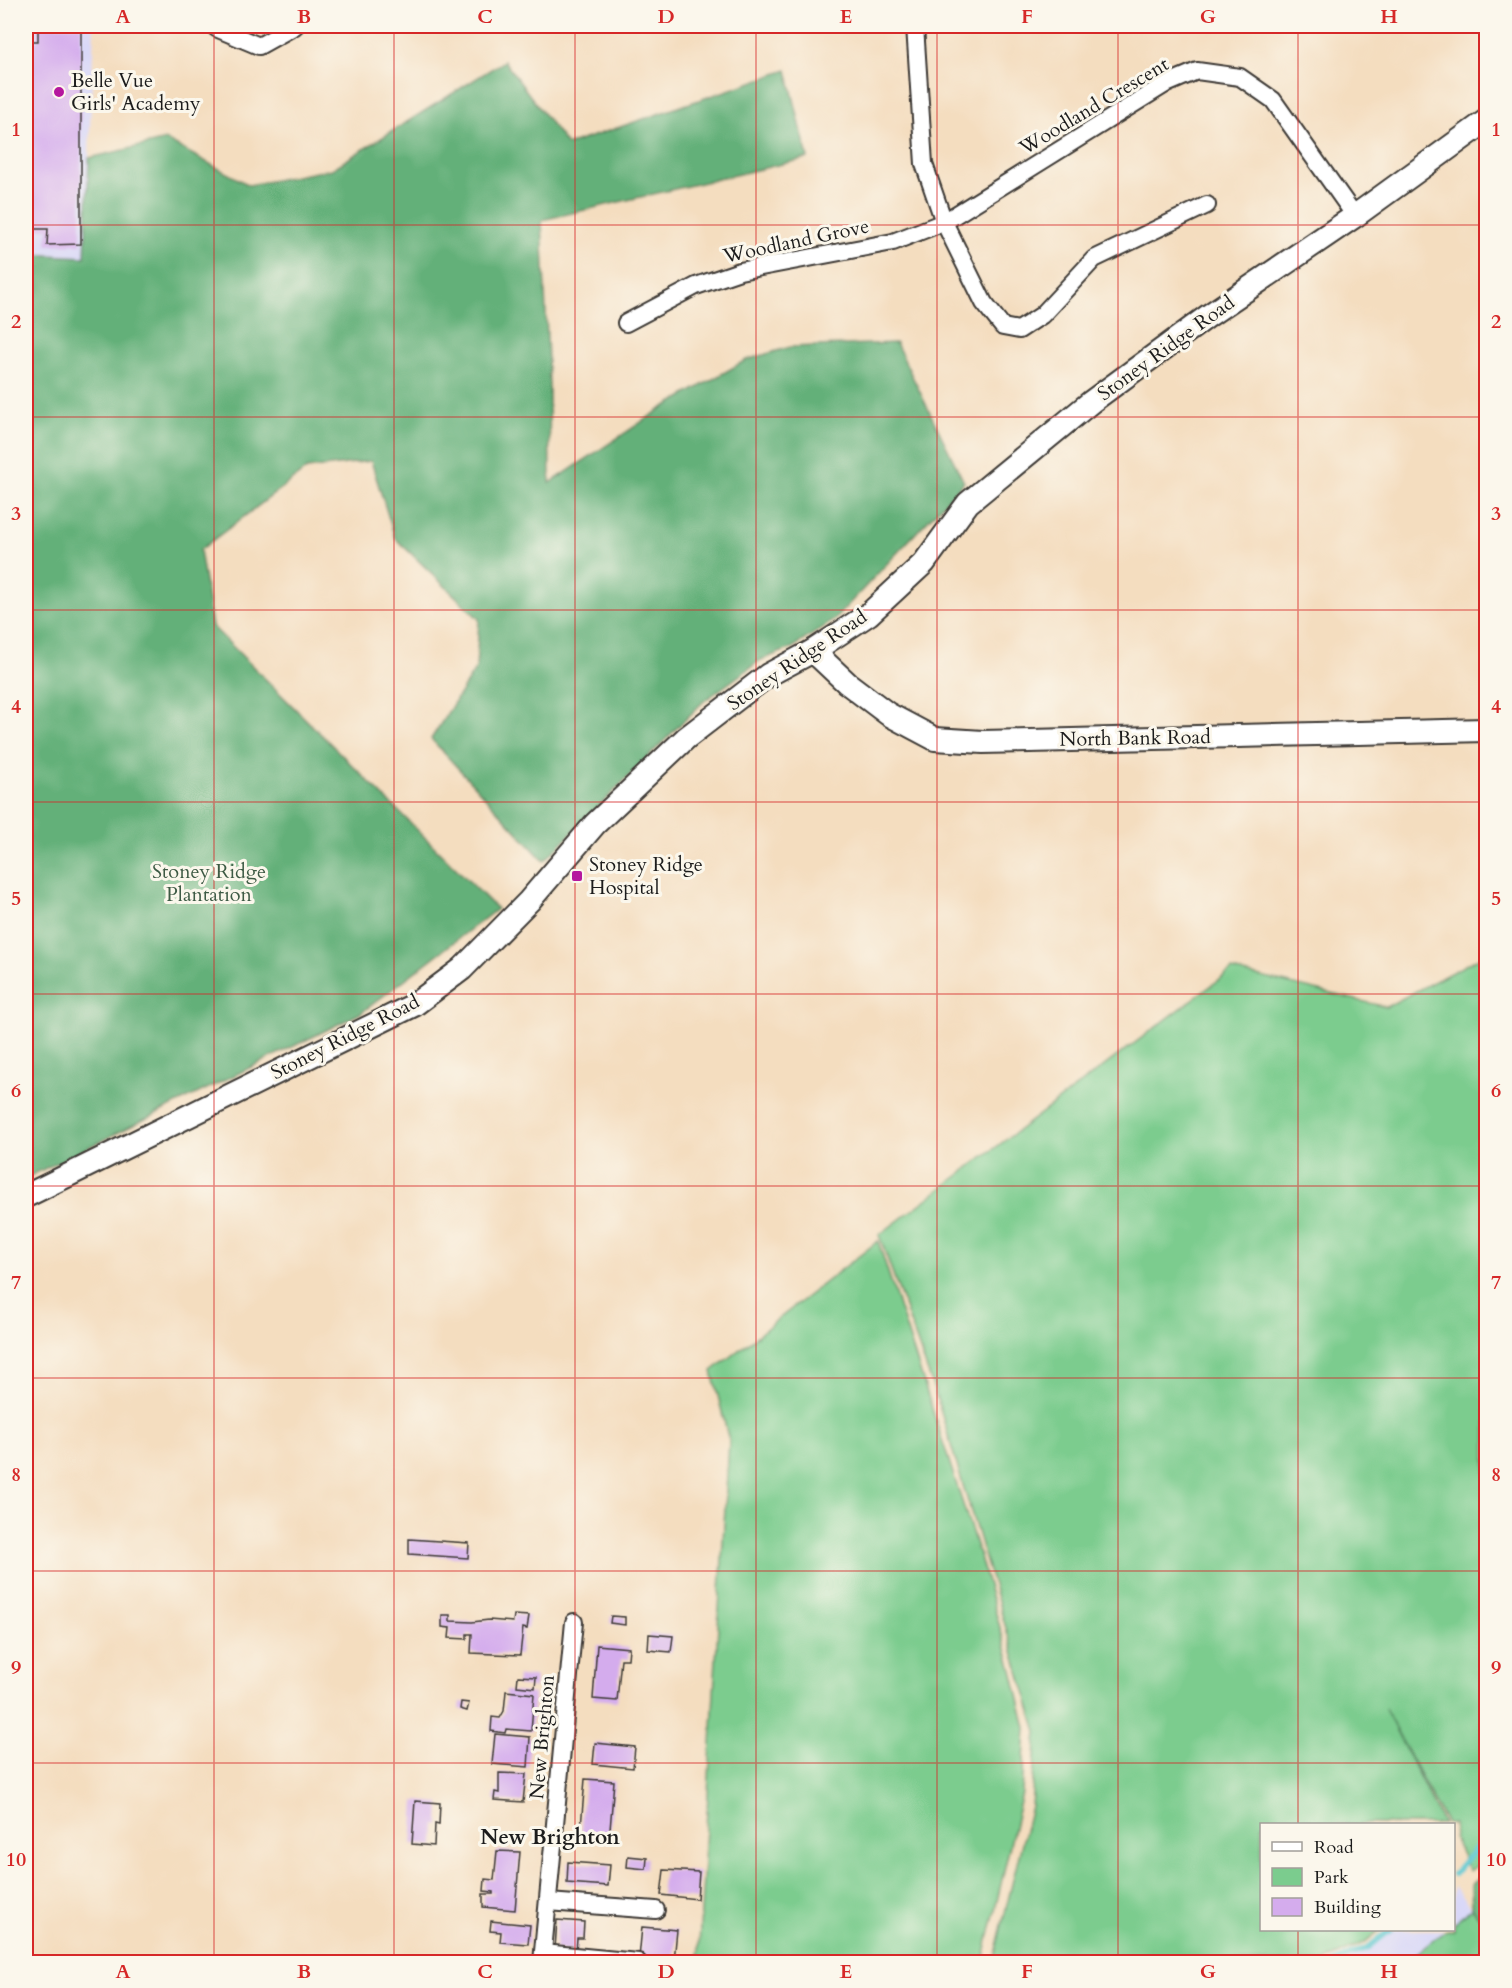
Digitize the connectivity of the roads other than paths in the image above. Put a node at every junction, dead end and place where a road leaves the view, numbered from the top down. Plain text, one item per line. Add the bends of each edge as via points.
1 (215, 26) edge
2 (295, 26) edge
3 (915, 26) edge
4 (1486, 121) edge
5 (1208, 205) dead end
6 (1355, 216) junction
7 (944, 222) junction
8 (626, 323) dead end
9 (813, 651) junction
10 (1486, 730) edge
11 (26, 1196) edge
12 (574, 1622) dead end
13 (548, 1902) junction
14 (656, 1910) dead end
15 (543, 1958) edge
16 (638, 1962) edge

1 - 2 street via 259,46
3 - 7 street via 924,164
4 - 6 street, Stoney Ridge Road
5 - 7 street via 1094,259 1042,315 1018,330 1003,327 984,303
6 - 7 street, Woodland Crescent via 1273,100 1240,77 1197,71 1164,86
6 - 9 street, Stoney Ridge Road via 1091,402 968,502 924,563 869,614
7 - 8 street, Woodland Grove via 893,242 740,271 696,286
9 - 10 street, North Bank Road via 888,714 935,739 982,742
9 - 11 street, Stoney Ridge Road via 768,675 686,738 595,824 529,901 462,969 414,1005
12 - 13 street, New Brighton
13 - 14 street
13 - 15 street, New Brighton
15 - 16 street

